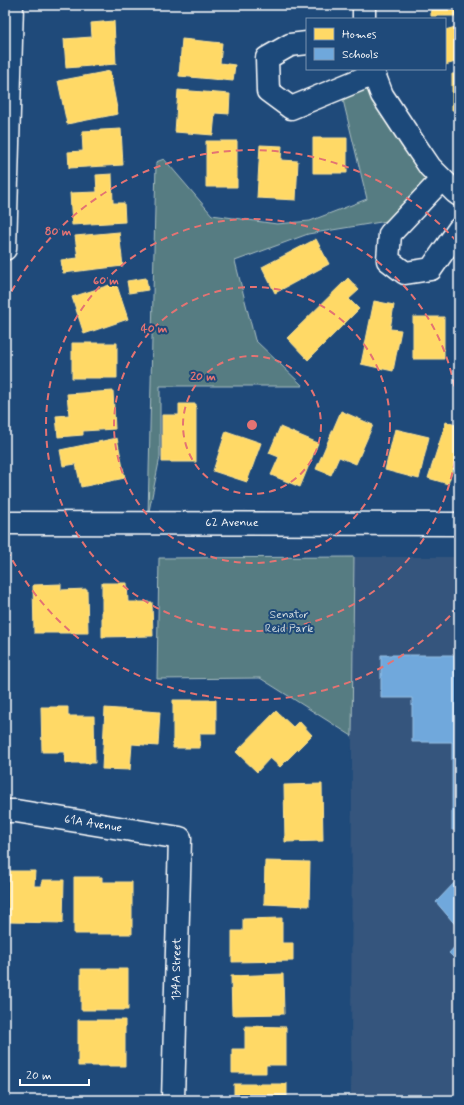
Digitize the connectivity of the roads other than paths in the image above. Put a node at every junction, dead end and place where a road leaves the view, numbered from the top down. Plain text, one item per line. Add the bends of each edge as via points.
1 (12, 5) edge
2 (364, 5) edge
3 (364, 18) edge
4 (306, 43) edge
5 (373, 72) edge
6 (442, 178) junction
7 (459, 195) edge
8 (459, 229) edge
9 (5, 249) edge
10 (5, 522) edge
11 (459, 524) edge
12 (5, 811) edge
13 (180, 838) joint
14 (173, 1100) edge

1 - 9 street
2 - 3 street
4 - 5 street via 290,45 268,58 268,90 291,108
5 - 6 street via 382,95 411,140 430,167
6 - 7 street
6 - 8 street via 390,234 388,260 405,273 431,269
10 - 11 street, 62 Avenue
12 - 13 street, 61A Avenue
13 - 14 street, 134A Street

